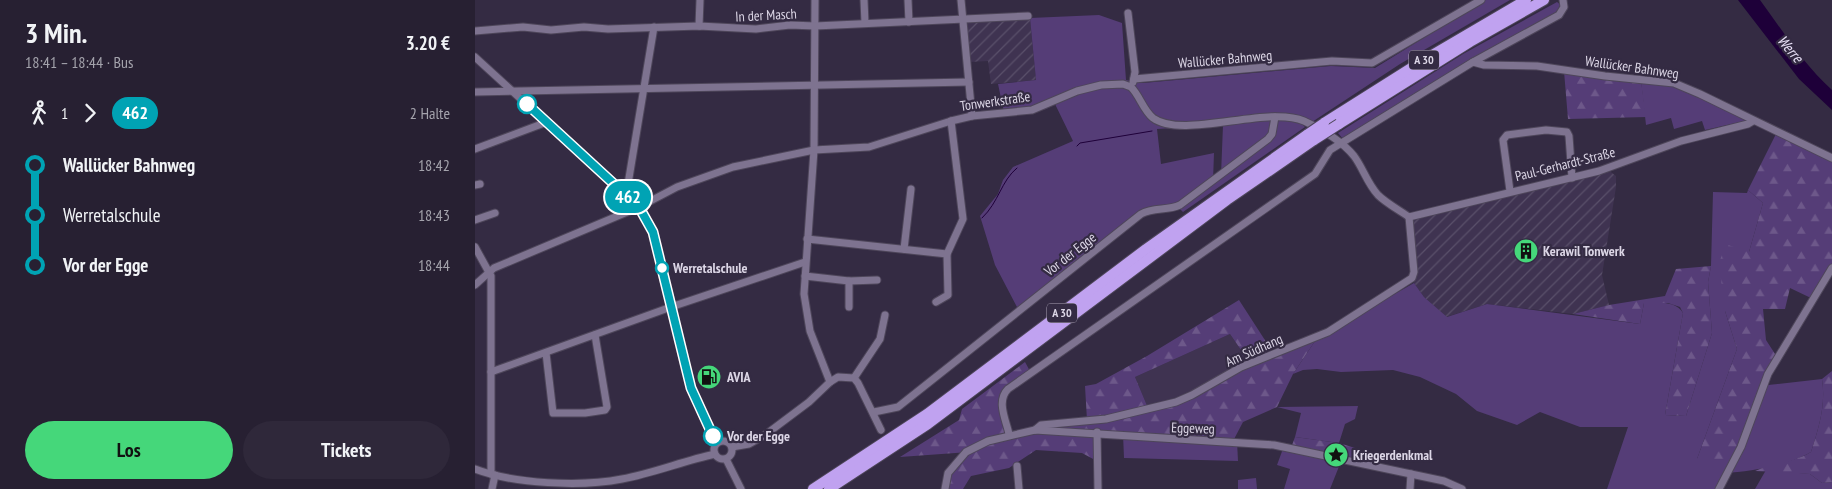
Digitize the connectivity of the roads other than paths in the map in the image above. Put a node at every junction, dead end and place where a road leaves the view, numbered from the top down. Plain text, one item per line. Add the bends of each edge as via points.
1 (699, 0) edge
2 (815, 0) edge
3 (864, 0) edge
4 (908, 0) edge
5 (961, 0) edge
6 (1481, 0) edge
7 (1526, 0) edge
8 (1544, 0) edge
9 (1563, 0) edge
10 (1128, 13) dead end
11 (1029, 16) dead end
12 (963, 19) junction
13 (909, 22) junction
14 (865, 23) junction
15 (699, 26) junction
16 (815, 26) junction
17 (653, 27) junction
18 (475, 31) edge
19 (475, 56) edge
20 (1473, 62) junction
21 (1134, 79) junction
22 (969, 82) junction
23 (813, 85) junction
24 (1131, 87) junction
25 (645, 88) junction
26 (512, 90) junction
27 (475, 92) edge
28 (972, 116) junction
29 (1275, 117) junction
30 (951, 120) junction
31 (1753, 121) junction
32 (547, 122) junction
33 (1311, 137) junction
34 (1340, 143) junction
35 (475, 148) edge
36 (814, 150) junction
37 (1832, 158) edge
38 (1572, 178) junction
39 (911, 189) dead end
40 (622, 191) junction
41 (1510, 191) junction
42 (639, 207) junction
43 (495, 213) dead end
44 (1409, 217) junction
45 (475, 220) edge
46 (807, 239) junction
47 (475, 247) edge
48 (904, 249) junction
49 (947, 254) junction
50 (805, 262) junction
51 (1832, 268) edge
52 (490, 270) junction
53 (805, 276) junction
54 (877, 280) dead end
55 (849, 281) junction
56 (475, 285) edge
57 (936, 302) dead end
58 (671, 307) junction
59 (849, 307) dead end
60 (885, 315) dead end
61 (595, 335) junction
62 (546, 353) junction
63 (491, 372) junction
64 (854, 378) junction
65 (830, 382) junction
66 (874, 412) junction
67 (881, 430) dead end
68 (1035, 430) junction
69 (1097, 432) junction
70 (1009, 434) junction
71 (717, 443) junction
72 (732, 447) junction
73 (715, 454) junction
74 (726, 459) junction
75 (1017, 466) dead end
76 (475, 469) edge
77 (493, 474) junction
78 (1411, 474) junction
79 (493, 489) edge
80 (741, 489) edge
81 (813, 489) edge
82 (829, 489) edge
83 (945, 489) edge
84 (1019, 489) edge
85 (1098, 489) edge
86 (1410, 489) edge
87 (1462, 489) edge
88 (1719, 489) edge

1 - 15 street
2 - 16 street
3 - 14 street
4 - 13 street
5 - 12 street
6 - 21 street, Wallücker Bahnweg via 1372,63 1332,60
7 - 33 highway, A 30, bridge via 1427,58 1324,124
8 - 33 highway, A 30, bridge via 1339,124
9 - 20 street via 1564,7 1559,15
10 - 21 street
11 - 12 street, In der Masch
12 - 13 street, In der Masch
12 - 22 street
13 - 14 street, In der Masch
14 - 16 street, In der Masch
15 - 16 street, In der Masch via 731,29
15 - 17 street, In der Masch
16 - 23 street
17 - 18 street, In der Masch via 551,30 523,27
17 - 25 street
19 - 26 street
20 - 31 street, Wallücker Bahnweg via 1661,80 1686,87
20 - 34 street
21 - 24 street
22 - 23 street
22 - 28 street
23 - 25 street
23 - 36 street
24 - 28 street, Tonwerkstraße via 1101,85 1031,110
24 - 29 street via 1151,116 1169,123 1197,124
25 - 26 street
25 - 40 street via 628,184
26 - 27 street
26 - 32 street
28 - 30 street, Tonwerkstraße
29 - 34 street via 1303,121
29 - 66 street, Vor der Egge via 1268,139 1180,205 1141,214 898,407
30 - 36 street, Tonwerkstraße via 869,147
30 - 49 street via 963,219
31 - 37 street, Wallücker Bahnweg
31 - 38 street, Paul-Gerhardt-Straße via 1681,141
32 - 35 street
32 - 40 street
33 - 81 highway, A 30 via 1146,249 920,419
33 - 82 highway, A 30 via 928,424
34 - 44 street via 1354,156 1379,196
34 - 70 street via 1330,150 1315,174 1008,389 1003,394 1002,403
36 - 42 street, Tonwerkstraße via 733,167 677,187
36 - 46 street
38 - 41 street, Paul-Gerhardt-Straße
38 - 41 street via 1567,132 1546,130 1507,136 1503,140
39 - 48 street
40 - 42 street
41 - 44 street, Paul-Gerhardt-Straße
42 - 52 street, Tonwerkstraße
42 - 58 street via 653,232
43 - 45 street
44 - 68 street, Am Südhang via 1412,278 1328,332 1241,367 1176,402 1106,419 1041,425
46 - 48 street
46 - 50 street
47 - 52 street
48 - 49 street
49 - 57 street via 948,295
50 - 53 street
50 - 58 street
51 - 88 street via 1768,374 1741,447
52 - 56 street
52 - 63 street
53 - 55 street
53 - 65 street via 805,304 810,331
54 - 55 street
55 - 59 street
58 - 61 street
58 - 71 street via 691,388
60 - 64 street via 880,339
61 - 62 street
61 - 62 street via 602,364 605,410 553,413
62 - 63 street
63 - 77 street
64 - 65 street via 838,377
64 - 66 street
65 - 72 street via 765,435 749,444
66 - 67 street
68 - 69 street, Eggeweg
68 - 70 street, Eggeweg
69 - 78 street, Eggeweg via 1274,445
69 - 85 street
70 - 83 street, Eggeweg via 966,452 948,473
71 - 72 street via 725,441
71 - 73 street
72 - 74 street via 731,456
73 - 74 street
73 - 77 street via 609,481 541,481
74 - 80 street
75 - 84 street
76 - 77 street
77 - 79 street
78 - 86 street
78 - 87 street, Eggeweg

